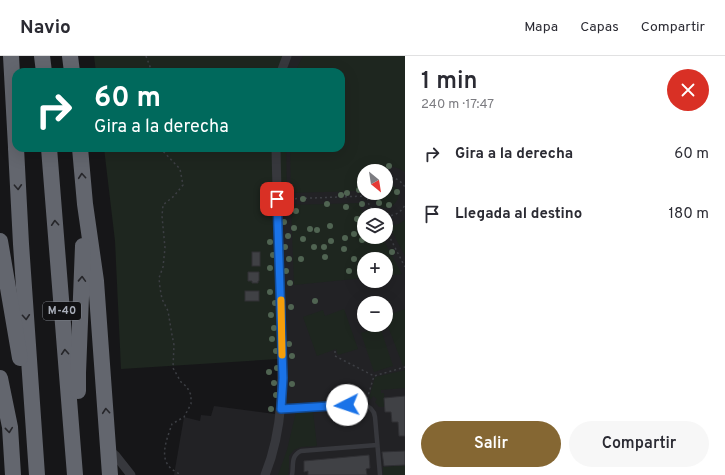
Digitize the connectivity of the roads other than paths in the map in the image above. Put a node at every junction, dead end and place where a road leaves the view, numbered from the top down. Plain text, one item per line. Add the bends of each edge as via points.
1 (11, 56) edge
2 (42, 56) edge
3 (70, 56) edge
4 (287, 56) edge
5 (44, 68) edge
6 (72, 68) edge
7 (282, 68) edge
8 (12, 74) edge
9 (16, 152) edge
10 (50, 152) edge
11 (80, 152) edge
12 (276, 152) edge
13 (85, 204) junction
14 (0, 241) edge
15 (0, 378) edge
16 (281, 409) junction
17 (377, 445) junction
18 (109, 450) junction
19 (37, 473) edge
20 (75, 473) edge
21 (12, 475) edge
22 (110, 475) edge
23 (131, 475) edge
24 (265, 475) edge
25 (292, 475) edge
26 (380, 475) edge

1 - 8 highway, M-40
2 - 5 highway
3 - 6 highway
4 - 7 street
9 -> 19 highway, M-40
20 -> 10 highway, M-40
13 -> 11 highway
12 - 16 street via 283,378
18 -> 13 highway via 96,281
20 -> 13 highway via 79,442 78,373
14 - 19 highway
15 -> 21 highway via 10,427
16 - 17 lane via 362,404 368,406 375,414
16 - 24 street via 273,453
17 - 25 lane via 301,451 294,457
17 - 26 lane
18 - 22 highway
18 - 23 street

